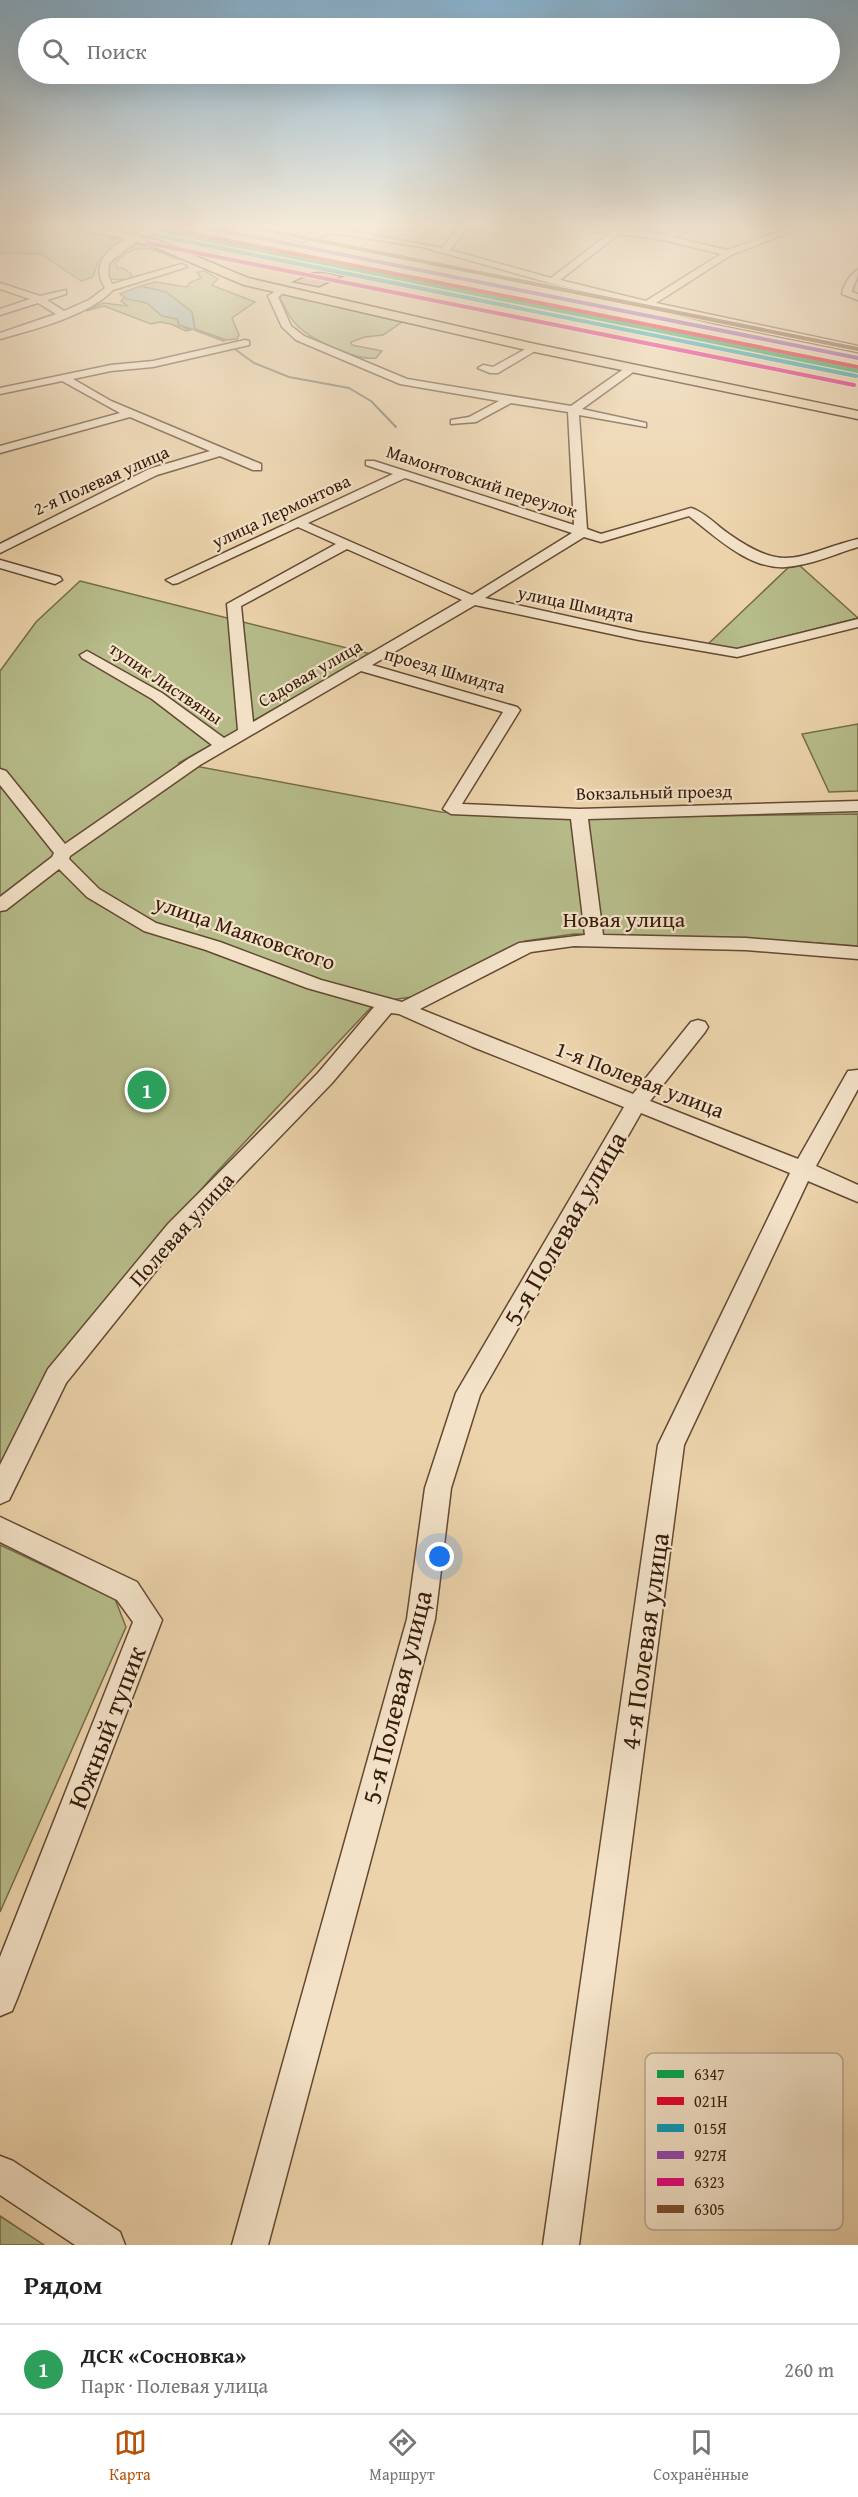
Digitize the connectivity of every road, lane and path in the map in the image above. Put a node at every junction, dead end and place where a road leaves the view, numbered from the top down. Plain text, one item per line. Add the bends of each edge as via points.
1 (18, 330) edge
2 (290, 330) edge
3 (455, 330) edge
4 (762, 330) edge
5 (0, 336) edge
6 (245, 344) dead end
7 (535, 348) junction
8 (858, 349) edge
9 (483, 368) dead end
10 (632, 368) junction
11 (64, 378) junction
12 (0, 391) edge
13 (510, 399) junction
14 (573, 410) junction
15 (130, 413) junction
16 (858, 415) edge
17 (455, 422) dead end
18 (642, 425) dead end
19 (0, 450) edge
20 (220, 452) junction
21 (370, 463) dead end
22 (257, 467) dead end
23 (404, 474) junction
24 (299, 523) junction
25 (582, 533) junction
26 (858, 543) edge
27 (346, 544) junction
28 (0, 549) edge
29 (0, 564) edge
30 (55, 580) dead end
31 (173, 580) dead end
32 (473, 600) junction
33 (858, 623) edge
34 (87, 654) dead end
35 (360, 666) junction
36 (246, 733) junction
37 (222, 745) junction
38 (0, 774) edge
39 (858, 806) edge
40 (451, 808) joint
41 (579, 814) junction
42 (61, 857) junction
43 (0, 906) edge
44 (595, 941) junction
45 (858, 953) edge
46 (404, 1009) junction
47 (698, 1027) dead end
48 (855, 1076) dead end
49 (637, 1103) junction
50 (803, 1169) junction
51 (858, 1194) edge
52 (0, 1492) edge
53 (0, 1529) edge
54 (0, 1999) edge
55 (0, 2174) edge
56 (108, 2245) edge
57 (250, 2245) edge
58 (561, 2245) edge

1 - 5 street
2 - 13 street via 300,338 404,382
3 - 7 main road
4 - 8 street
6 - 11 street
7 - 9 street via 494,371
7 - 10 main road
10 - 14 street
10 - 16 main road
11 - 12 street
11 - 15 street
13 - 14 street
13 - 17 street via 472,420
14 - 18 street
14 - 25 street
15 - 19 street
15 - 20 street
20 - 22 street
20 - 28 street, 2-я Полевая улица via 153,472
21 - 23 street, Мамонтовский переулок
23 - 24 street, улица Лермонтова
23 - 25 street, Мамонтовский переулок
24 - 27 street, улица Шмидта
24 - 31 street, улица Лермонтова
25 - 26 street, Мамонтовский переулок via 601,538 691,512 764,560 783,564
25 - 32 street, Садовая улица
27 - 32 street, улица Шмидта
27 - 36 street via 234,604
29 - 30 street
32 - 33 street, улица Шмидта via 737,653
32 - 35 street, Садовая улица
34 - 37 street, тупик Листвяны via 127,676
35 - 36 street, Садовая улица
35 - 40 street, проезд Шмидта via 512,710
36 - 37 street, Садовая улица
37 - 42 street, Садовая улица
38 - 42 street, улица Маяковского
39 - 41 street, Вокзальный проезд
40 - 41 street, Вокзальный проезд
41 - 44 street
42 - 43 street, Садовая улица
42 - 46 street, улица Маяковского via 93,893 150,927 314,984
44 - 45 street, Новая улица via 746,944
44 - 46 street, Новая улица via 526,947
46 - 49 street, 1-я Полевая улица
46 - 52 street, Полевая улица via 386,1006 325,1078 176,1230 57,1376
47 - 49 street, 5-я Полевая улица
48 - 50 street, 4-я Полевая улица
49 - 50 street, 1-я Полевая улица
49 - 57 street, 5-я Полевая улица via 468,1393 438,1488 421,1619
50 - 51 street, 1-я Полевая улица
50 - 58 street, 4-я Полевая улица via 671,1445
53 - 54 street, Южный тупик via 127,1591 148,1620
55 - 56 street

